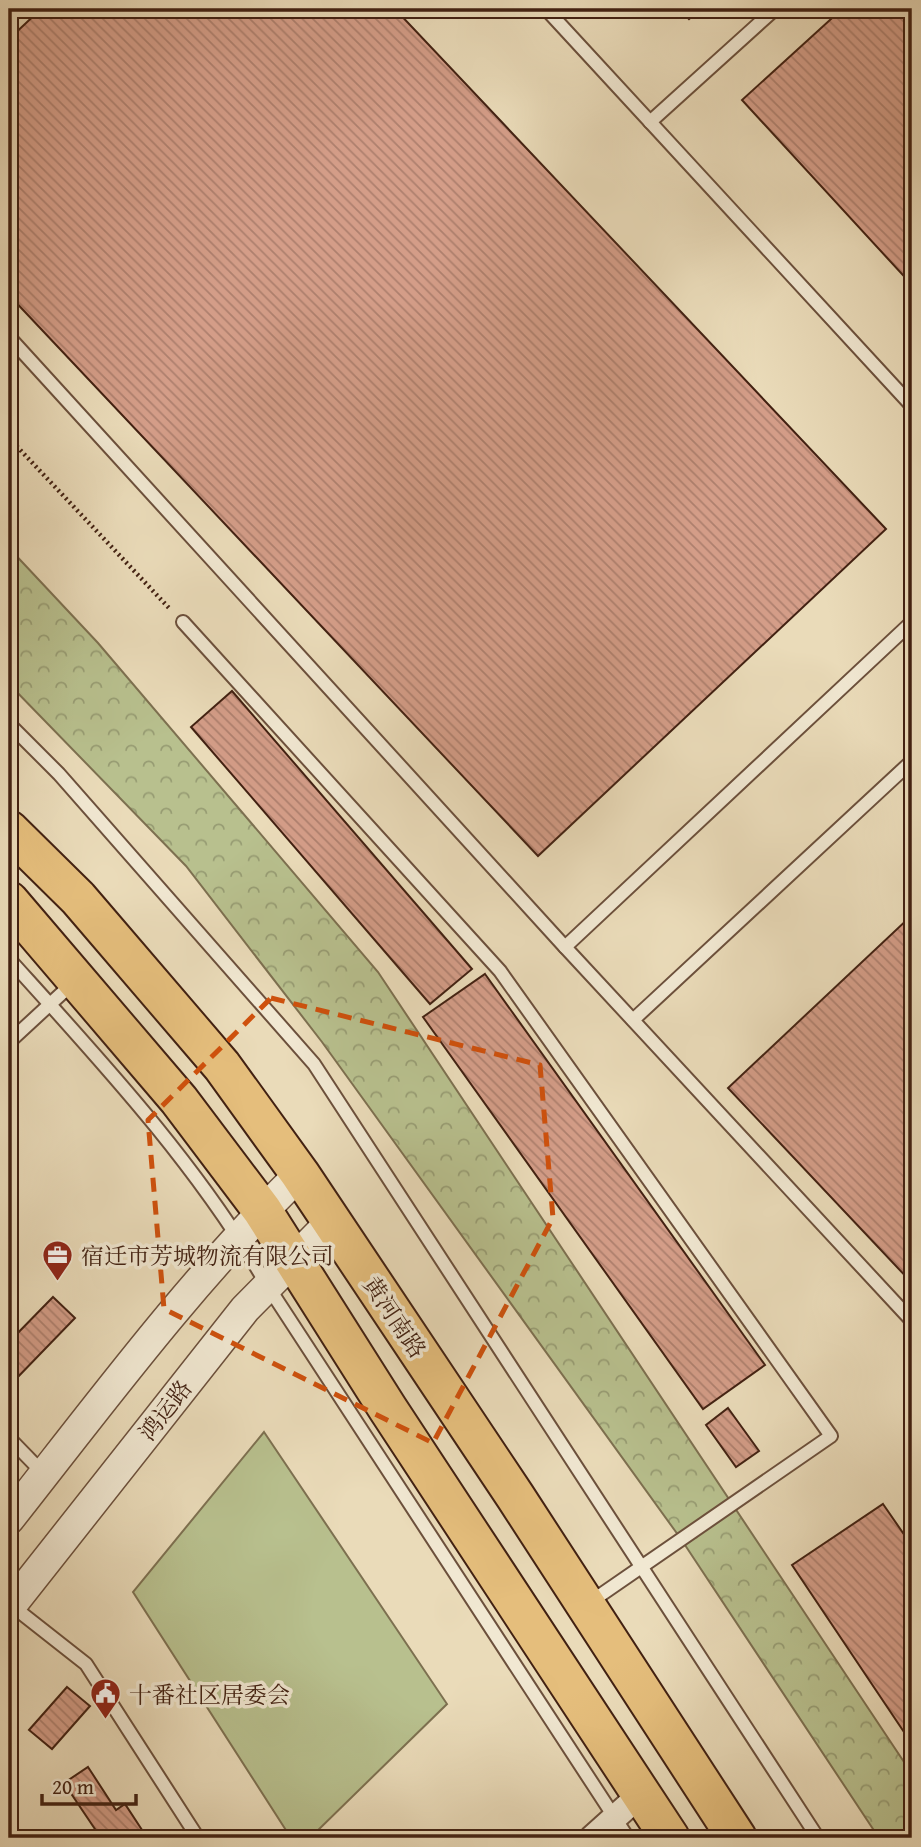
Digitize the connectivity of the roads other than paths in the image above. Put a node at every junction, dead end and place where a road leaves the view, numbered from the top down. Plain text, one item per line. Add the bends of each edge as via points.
1 (546, 9) edge
2 (775, 9) edge
3 (650, 122) junction
4 (9, 338) edge
5 (912, 406) edge
6 (183, 622) road end
7 (912, 622) edge
8 (9, 724) edge
9 (912, 761) edge
10 (9, 830) edge
11 (9, 901) edge
12 (565, 947) junction
13 (9, 959) edge
14 (63, 991) junction
15 (633, 1020) junction
16 (9, 1042) edge
17 (300, 1174) junction
18 (331, 1222) junction
19 (251, 1224) junction
20 (279, 1272) junction
21 (912, 1321) edge
22 (9, 1438) edge
23 (44, 1474) junction
24 (9, 1518) edge
25 (642, 1566) junction
26 (585, 1605) junction
27 (10, 1606) edge
28 (628, 1817) edge
29 (198, 1838) edge
30 (592, 1838) edge
31 (670, 1838) edge
32 (737, 1838) edge
33 (818, 1838) edge

1 - 3 lane
2 - 3 lane
3 - 5 lane
4 - 12 lane
6 - 25 lane via 500,971 831,1436
7 - 12 lane
8 - 25 lane via 314,1064
9 - 15 lane
10 - 17 main road, 黄河南路 via 78,898 222,1066
11 - 14 main road
12 - 15 lane
13 - 14 lane
14 - 16 lane
14 - 19 main road via 179,1100
15 - 21 lane
17 - 18 main road, 黄河南路
17 - 19 street
18 - 20 street, 鸿运路
18 - 26 main road, 黄河南路
19 - 20 main road
19 - 23 street via 144,1347
20 - 27 street, 鸿运路
20 - 28 main road
22 - 23 lane
23 - 24 street
25 - 26 lane
25 - 33 lane
26 - 32 main road, 黄河南路
27 - 29 lane via 86,1664
28 - 30 street
28 - 31 main road

